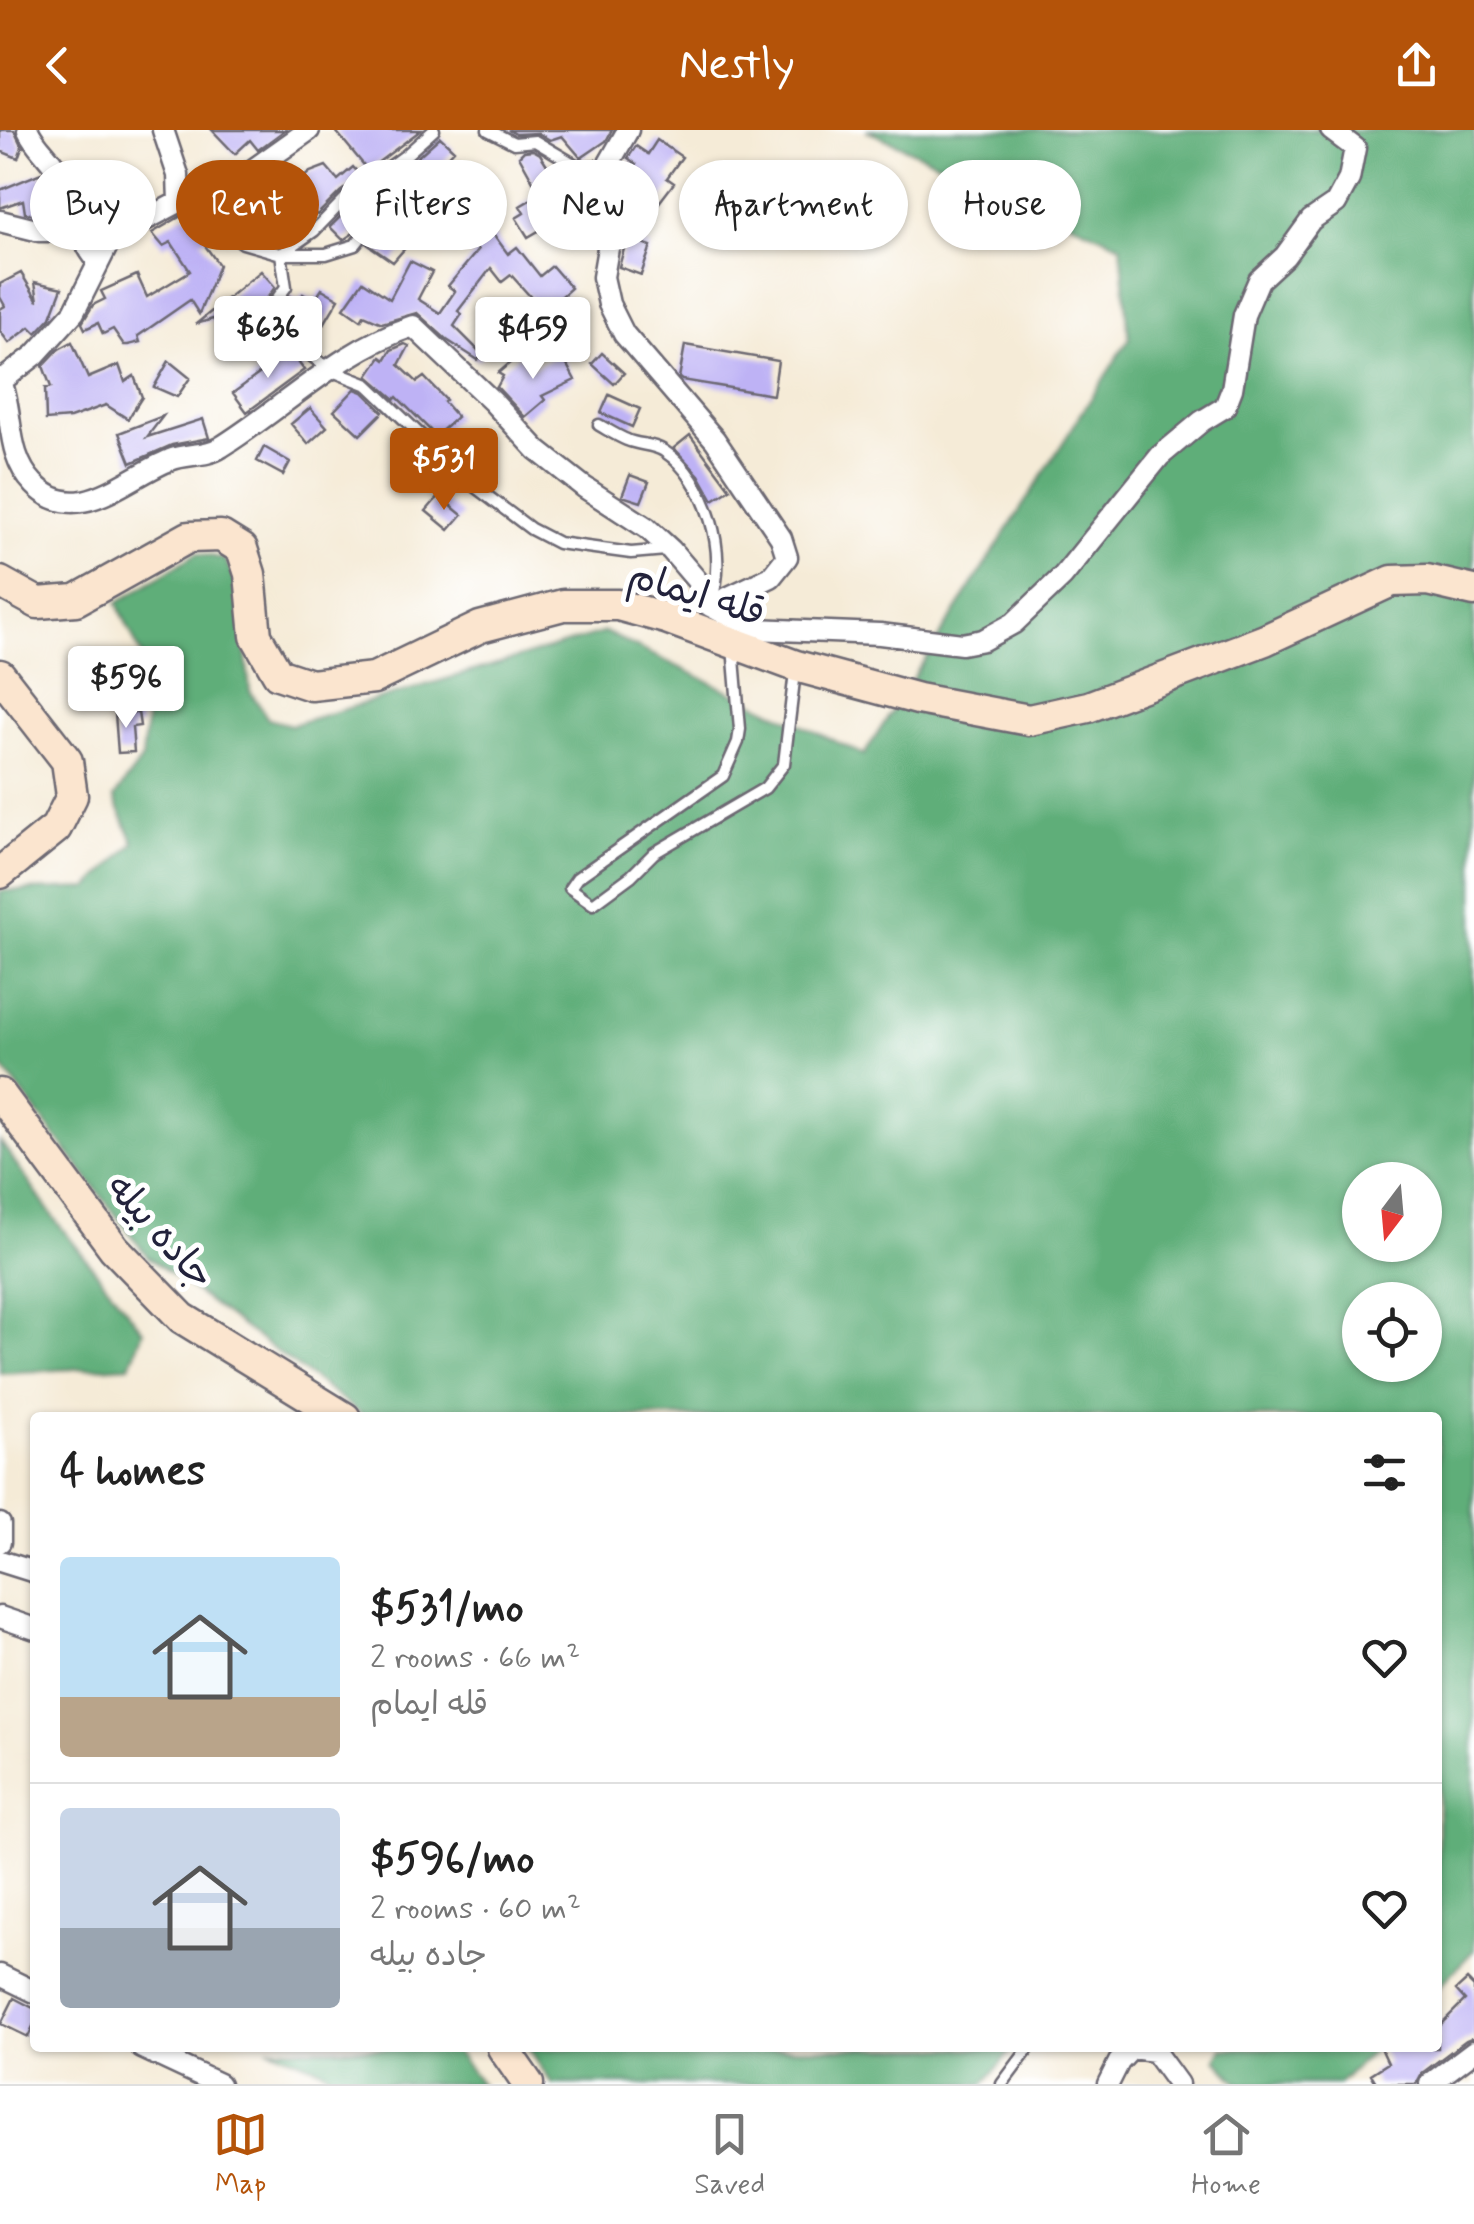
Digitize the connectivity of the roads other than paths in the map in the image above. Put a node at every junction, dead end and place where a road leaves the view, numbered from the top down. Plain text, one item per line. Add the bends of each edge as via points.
1 (28, 130) edge
2 (164, 130) edge
3 (310, 130) edge
4 (434, 130) edge
5 (488, 130) edge
6 (541, 130) edge
7 (628, 130) edge
8 (1331, 130) edge
9 (535, 141) junction
10 (406, 154) junction
11 (48, 160) edge
12 (267, 160) edge
13 (567, 160) edge
14 (611, 160) edge
15 (176, 169) edge
16 (176, 207) edge
17 (0, 221) edge
18 (30, 229) edge
19 (89, 250) edge
20 (267, 250) edge
21 (608, 250) edge
22 (281, 254) junction
23 (97, 260) junction
24 (330, 370) junction
25 (1, 380) edge
26 (599, 424) dead end
27 (671, 550) junction
28 (0, 582) edge
29 (1474, 591) edge
30 (710, 606) junction
31 (732, 643) junction
32 (796, 666) junction
33 (0, 676) edge
34 (0, 873) edge
35 (0, 1094) edge
36 (335, 1412) edge
37 (0, 1524) edge
38 (0, 1542) edge
39 (0, 1561) edge
40 (30, 1570) edge
41 (0, 1617) edge
42 (30, 1628) edge
43 (0, 1977) edge
44 (30, 1990) edge
45 (1474, 2050) edge
46 (151, 2052) edge
47 (505, 2052) edge
48 (1026, 2052) edge
49 (1128, 2052) edge
50 (1155, 2052) edge
51 (219, 2084) edge
52 (528, 2084) edge
53 (1002, 2084) edge
54 (1108, 2084) edge
55 (1178, 2084) edge
56 (1430, 2084) edge

1 - 11 street
2 - 15 street
3 - 12 street
4 - 10 lane
5 - 9 lane via 514,143
6 - 9 lane
7 - 14 street
8 - 30 street via 1355,148 1348,179 1336,203 1310,220 1260,280 1244,315 1225,407 1160,456 1063,576 1014,622 962,644 754,629
9 - 13 lane
10 - 22 lane
10 - 22 lane via 391,200 355,245 326,254
16 - 23 street via 111,238
17 - 18 street
19 - 23 street
20 - 22 lane
21 - 30 street via 603,277 624,334 716,440 782,538 787,557 771,577
22 - 24 lane via 286,287 273,304 278,330
23 - 25 street via 74,312 35,356
24 - 25 street via 216,450 172,458 98,498 72,504 47,496 24,470
24 - 27 lane via 368,385 474,486 530,529 558,543
24 - 27 street via 381,337 413,326 537,450
26 - 30 lane via 629,442 662,449 682,467 717,540 718,584
27 - 30 street
28 - 31 street, قله ایمام via 38,603 76,600 189,538 221,536 242,550 256,636 278,674 311,685 374,678 480,627 563,605 618,605
29 - 32 street, قله ایمام via 1427,580 1392,581 1265,640 1088,707 1029,720
31 - 32 street, قله ایمام
31 - 32 lane via 740,729 723,776 577,878 570,888 580,897 593,904 654,853 765,788 784,764
33 - 34 street via 67,761 72,796 56,828
35 - 36 street, جاده بیله via 114,1248 182,1318
37 - 38 street
39 - 40 street
41 - 42 street
43 - 44 street
45 - 56 street
46 - 51 street
47 - 52 street
48 - 53 lane
49 - 54 street
50 - 55 street

